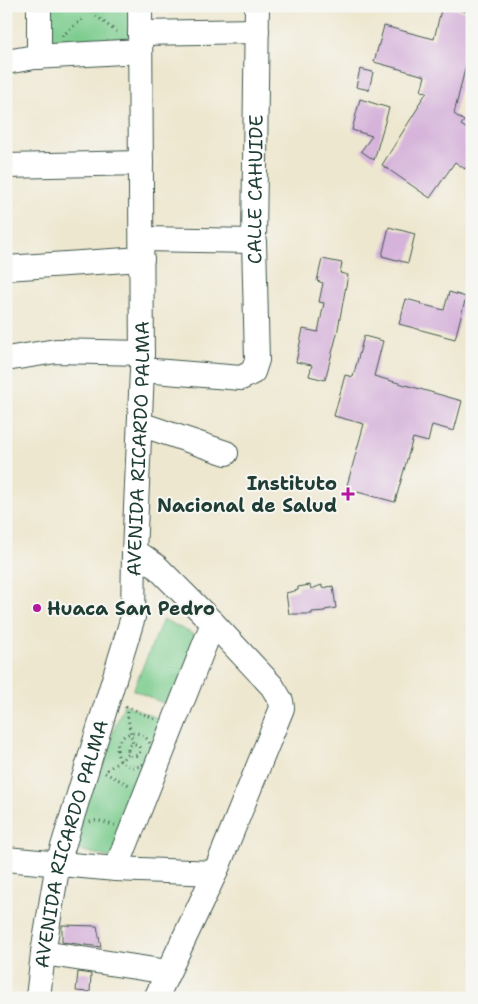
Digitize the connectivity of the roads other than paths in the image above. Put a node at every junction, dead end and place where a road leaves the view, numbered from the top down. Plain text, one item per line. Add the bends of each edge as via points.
1 (39, 6) edge
2 (140, 6) edge
3 (257, 6) edge
4 (257, 31) junction
5 (140, 42) junction
6 (39, 57) junction
7 (6, 62) edge
8 (141, 163) junction
9 (6, 166) edge
10 (254, 240) junction
11 (142, 249) junction
12 (6, 268) edge
13 (6, 360) edge
14 (142, 361) junction
15 (140, 424) junction
16 (226, 453) dead end
17 (134, 553) junction
18 (213, 623) junction
19 (6, 859) edge
20 (58, 864) junction
21 (116, 869) junction
22 (215, 873) junction
23 (43, 953) junction
24 (168, 972) junction
25 (38, 998) edge
26 (156, 998) edge

1 - 6 street
2 - 5 street, AVENIDA RICARDO PALMA
3 - 4 street, CALLE CAHUIDE
4 - 5 street
4 - 10 street, CALLE CAHUIDE
5 - 6 street
5 - 8 street, AVENIDA RICARDO PALMA
6 - 7 street
8 - 9 street
8 - 11 street, AVENIDA RICARDO PALMA
10 - 11 street
10 - 14 street, CALLE CAHUIDE via 257,360 253,372 241,378
11 - 12 street
11 - 14 street, AVENIDA RICARDO PALMA
13 - 14 street via 56,350
14 - 15 street, AVENIDA RICARDO PALMA
15 - 16 street
15 - 17 street, AVENIDA RICARDO PALMA
17 - 18 street via 156,566
17 - 20 street, AVENIDA RICARDO PALMA via 133,617
18 - 21 street
18 - 22 street via 272,686 282,708
19 - 20 street
20 - 21 street
20 - 23 street, AVENIDA RICARDO PALMA
21 - 22 street
22 - 24 street
23 - 24 street
23 - 25 street, AVENIDA RICARDO PALMA
24 - 26 street

